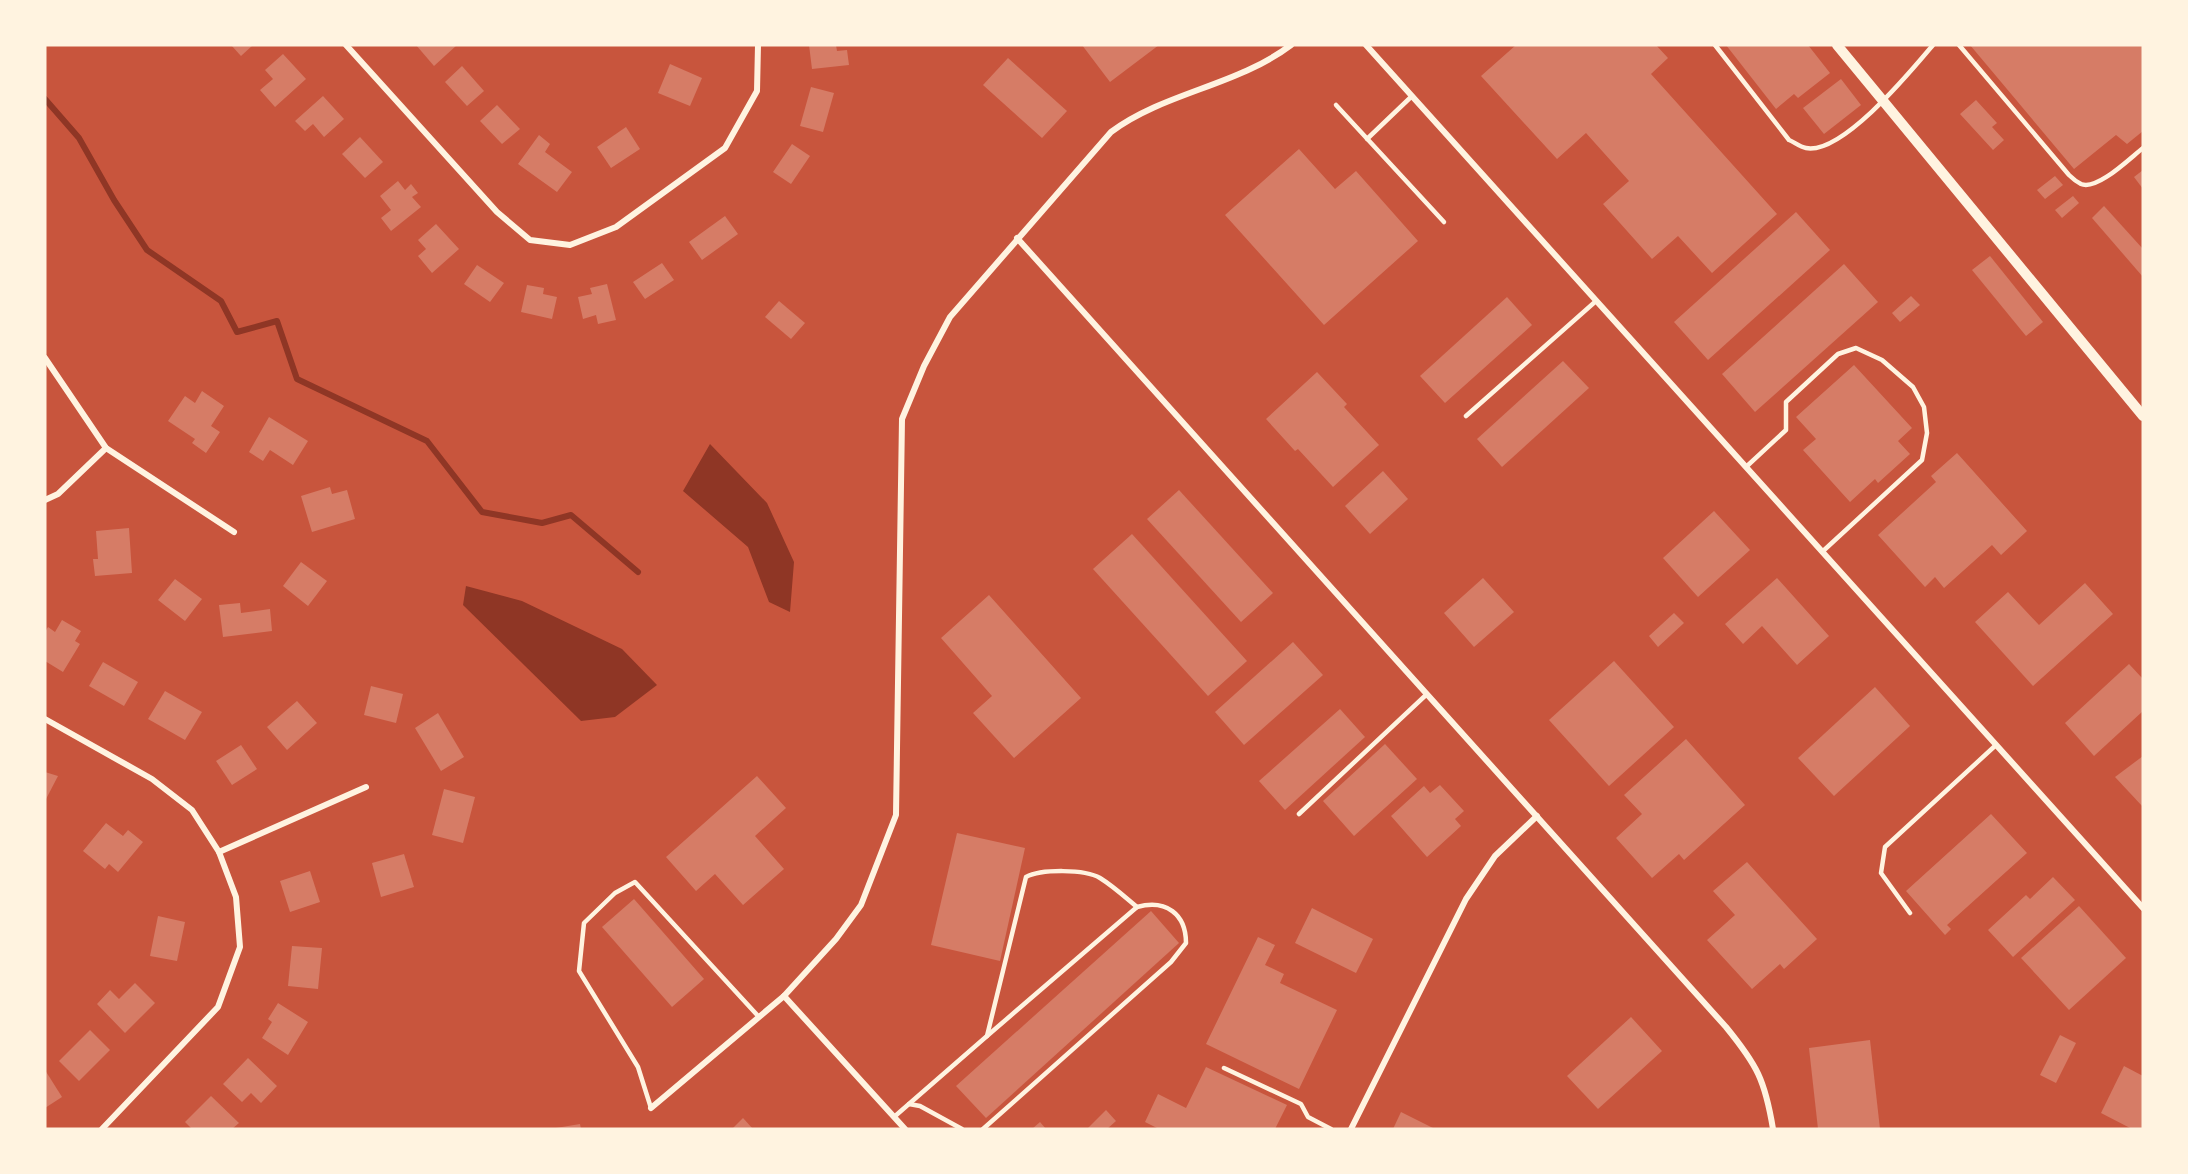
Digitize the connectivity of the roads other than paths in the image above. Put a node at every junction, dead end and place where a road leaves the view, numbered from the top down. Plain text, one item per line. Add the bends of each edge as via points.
1 (346, 45) edge
2 (758, 45) edge
3 (1291, 45) edge
4 (1366, 45) edge
5 (1715, 45) edge
6 (1837, 45) edge
7 (1933, 45) edge
8 (1959, 45) edge
9 (1412, 96) junction
10 (1884, 102) junction
11 (1336, 105) dead end
12 (1367, 138) junction
13 (2143, 148) edge
14 (1443, 222) dead end
15 (1017, 238) junction
16 (1596, 301) junction
17 (45, 358) edge
18 (1466, 416) dead end
19 (2143, 416) edge
20 (106, 448) junction
21 (1746, 467) junction
22 (45, 500) edge
23 (234, 532) dead end
24 (1822, 552) junction
25 (1427, 694) junction
26 (45, 719) edge
27 (1996, 745) junction
28 (366, 787) dead end
29 (1299, 814) dead end
30 (1537, 816) junction
31 (219, 852) junction
32 (1137, 907) junction
33 (2143, 908) edge
34 (1910, 913) dead end
35 (784, 996) junction
36 (759, 1017) junction
37 (987, 1036) junction
38 (1224, 1068) dead end
39 (909, 1104) junction
40 (651, 1108) joint
41 (894, 1117) junction
42 (102, 1129) edge
43 (905, 1129) edge
44 (962, 1129) edge
45 (983, 1129) edge
46 (1331, 1129) edge
47 (1351, 1129) edge
48 (1773, 1129) edge

1 - 2 street via 497,212 530,240 570,245 616,227 725,148 757,91
3 - 15 street via 1226,81 1132,116 1111,132
4 - 9 street
5 - 10 lane via 1789,140 1805,148 1824,146
6 - 10 street
7 - 10 lane
8 - 13 lane via 2069,175 2082,184 2092,185
9 - 12 lane
9 - 16 street
10 - 19 street
11 - 12 lane
12 - 14 lane
15 - 25 street
15 - 35 street via 950,317 902,419 896,815 861,905
16 - 18 lane
16 - 21 street
17 - 20 street
20 - 22 street via 58,494
20 - 23 street
21 - 24 street
21 - 24 lane via 1786,430 1786,402 1838,354 1856,348 1882,360 1913,387 1924,406 1927,433 1922,460
24 - 27 street
25 - 29 lane
25 - 30 street
26 - 31 street via 152,779 192,810
27 - 33 street
27 - 34 lane via 1885,847 1881,873
28 - 31 street
30 - 47 street via 1495,856 1466,899
30 - 48 street via 1753,1060 1767,1094
31 - 42 street via 236,897 240,947 218,1007
32 - 37 lane
32 - 37 lane via 1098,876 1036,872 1026,877
32 - 45 lane via 1149,903 1172,909 1186,927 1186,943 1171,962
35 - 36 street
35 - 41 street
36 - 40 street
36 - 40 lane via 634,882 615,893 584,923 579,972 638,1067
37 - 39 lane
38 - 46 lane via 1301,1104 1308,1117
39 - 41 lane
39 - 44 lane
41 - 43 street

